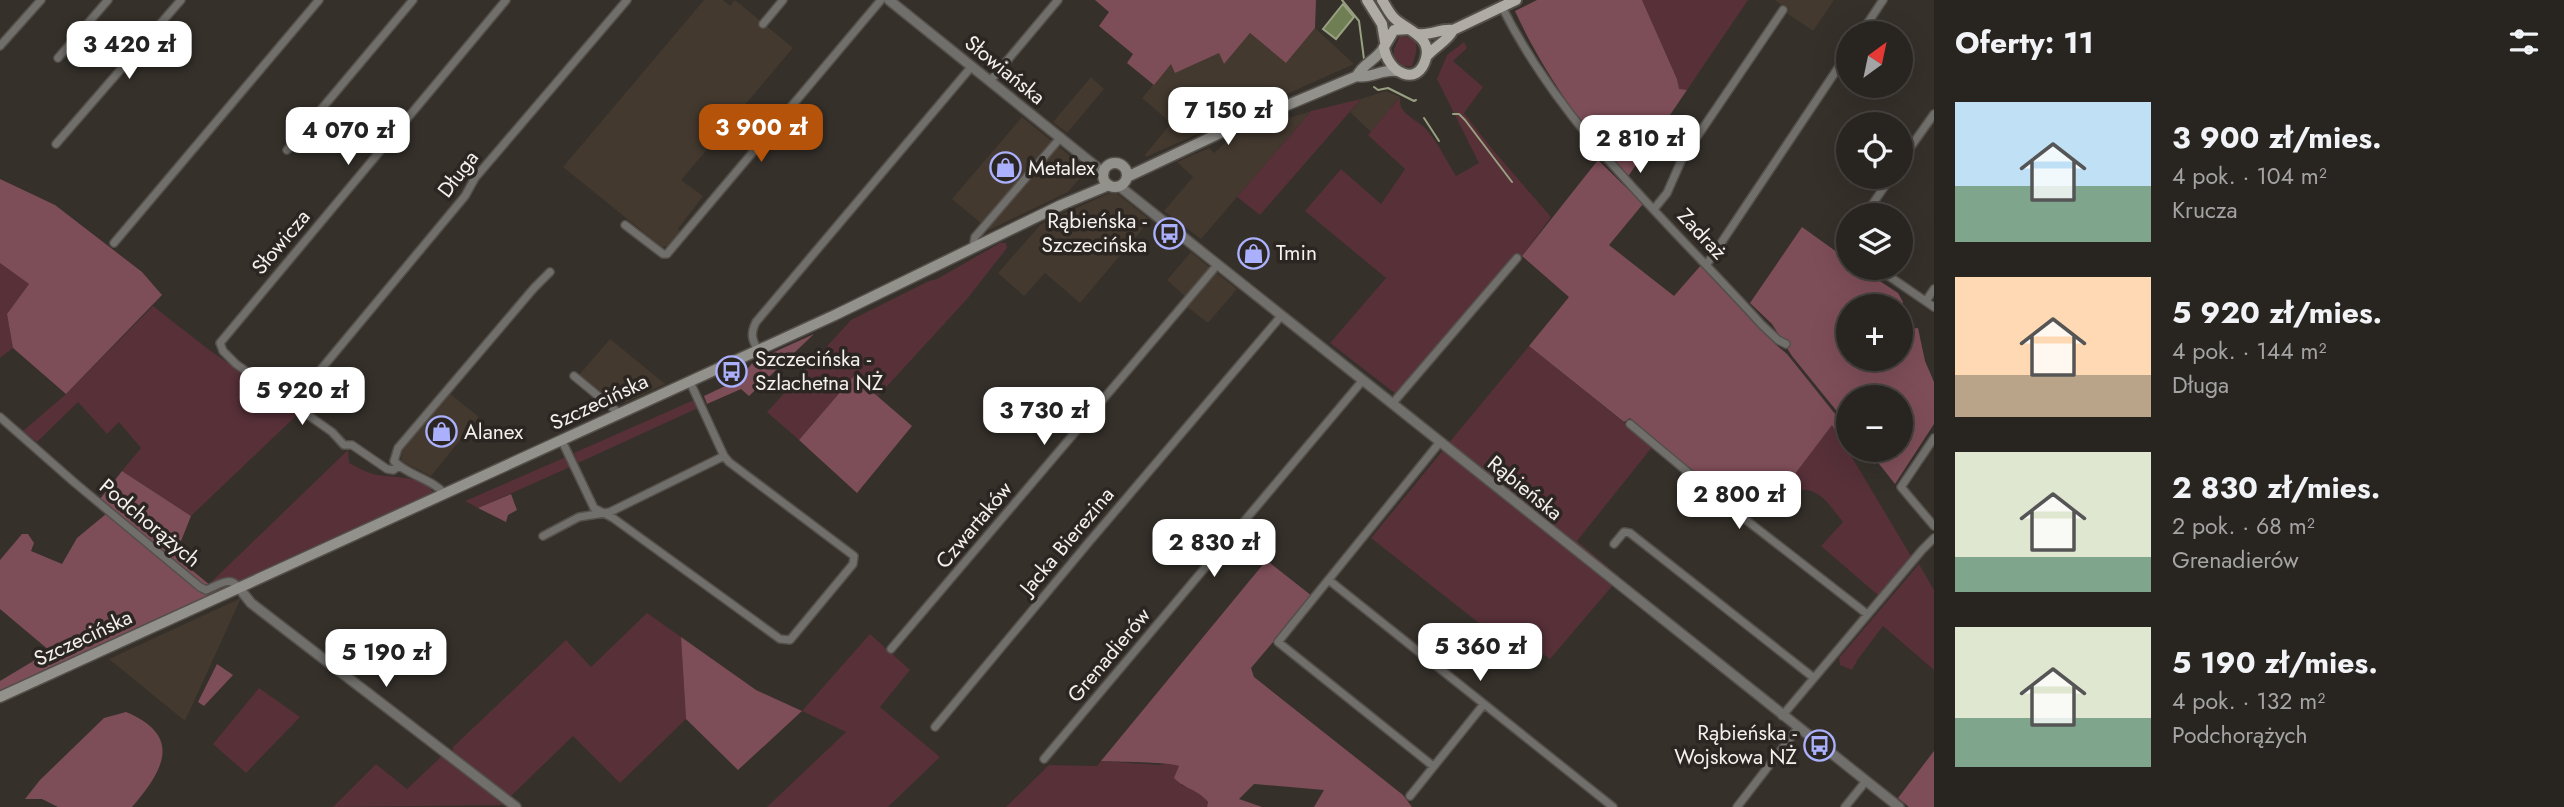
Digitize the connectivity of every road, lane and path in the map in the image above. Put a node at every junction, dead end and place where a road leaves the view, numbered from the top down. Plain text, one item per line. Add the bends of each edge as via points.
1 (41, 0) edge
2 (108, 0) edge
3 (181, 0) edge
4 (319, 0) edge
5 (413, 0) edge
6 (506, 0) edge
7 (627, 0) edge
8 (783, 0) edge
9 (881, 0) edge
10 (889, 0) edge
11 (1058, 0) edge
12 (1367, 0) edge
13 (1382, 0) edge
14 (1516, 0) edge
15 (1883, 0) edge
16 (1502, 7) junction
17 (1783, 10) dead end
18 (1869, 21) edge
19 (763, 24) dead end
20 (1454, 30) junction
21 (1413, 31) junction
22 (1385, 45) junction
23 (0, 46) edge
24 (1427, 56) junction
25 (58, 58) dead end
26 (972, 66) junction
27 (1396, 71) junction
28 (1836, 71) edge
29 (1357, 76) junction
30 (990, 80) junction
31 (1934, 114) edge
32 (1060, 137) junction
33 (57, 144) dead end
34 (1913, 144) edge
35 (287, 150) dead end
36 (1115, 176) junction
37 (1654, 209) junction
38 (625, 225) dead end
39 (114, 243) dead end
40 (973, 248) junction
41 (1517, 258) dead end
42 (1218, 264) junction
43 (1707, 264) junction
44 (550, 272) dead end
45 (1895, 280) edge
46 (1934, 289) edge
47 (1926, 301) junction
48 (1934, 307) edge
49 (1282, 316) junction
50 (1786, 344) dead end
51 (758, 351) junction
52 (574, 376) dead end
53 (1363, 380) junction
54 (690, 382) junction
55 (293, 403) junction
56 (1392, 404) junction
57 (620, 414) junction
58 (0, 417) edge
59 (1630, 424) dead end
60 (1934, 438) edge
61 (562, 441) junction
62 (1440, 442) junction
63 (724, 456) junction
64 (399, 466) junction
65 (444, 494) junction
66 (602, 513) junction
67 (1934, 526) edge
68 (543, 536) dead end
69 (1934, 538) edge
70 (1614, 544) dead end
71 (1330, 581) junction
72 (239, 589) junction
73 (1867, 614) junction
74 (891, 649) dead end
75 (1814, 678) junction
76 (0, 697) edge
77 (1484, 704) junction
78 (1782, 716) junction
79 (935, 727) dead end
80 (1798, 728) junction
81 (1044, 759) dead end
82 (1433, 766) junction
83 (1866, 781) junction
84 (1410, 796) dead end
85 (516, 807) edge
86 (1613, 807) edge
87 (1737, 807) edge
88 (1845, 807) edge
89 (1899, 807) edge

1 - 23 street
2 - 25 street
3 - 33 street
4 - 39 street
5 - 35 street
6 - 55 street, Słowicza via 221,341 220,347 236,364
7 - 55 street, Długa
8 - 19 street
9 - 38 street via 667,254
10 - 26 street, Słowiańska
11 - 30 street
12 - 22 main road via 1382,24
13 - 21 main road via 1395,18
14 - 16 main road
15 - 18 street
16 - 20 main road
16 - 37 street, Zadraż via 1538,71 1571,116
17 - 37 street via 1682,159 1667,193
20 - 21 main road via 1427,35
20 - 24 main road
21 - 22 main road via 1394,30
21 - 24 main road via 1425,45
22 - 27 main road
22 - 29 main road, Szczecińska
24 - 27 main road via 1417,72
26 - 30 street, Słowiańska
26 - 51 street via 756,323 752,340
27 - 29 main road, Szczecińska
28 - 43 street
29 - 36 main road, Szczecińska
30 - 32 street, Słowiańska
31 - 34 street
32 - 36 street, Słowiańska
32 - 40 street via 975,237
36 - 40 main road, Szczecińska
36 - 42 street, Rąbieńska
37 - 43 street, Zadraż
40 - 51 main road, Szczecińska
41 - 56 street
42 - 49 street, Rąbieńska
42 - 74 street, Czwartaków
43 - 50 street, Zadraż via 1762,325
44 - 64 street via 398,448 394,461
45 - 47 street
46 - 47 street
47 - 48 street
49 - 53 street, Rąbieńska
49 - 79 street, Jacka Bierezina
51 - 54 main road, Szczecińska
52 - 57 street
53 - 56 street, Rąbieńska
53 - 81 street, Grenadierów
54 - 57 main road, Szczecińska
54 - 63 street
55 - 64 street via 344,444 387,469
56 - 62 street, Rąbieńska
57 - 61 main road, Szczecińska
58 - 72 street, Podchorążych via 200,587 206,590 229,581
59 - 73 street
60 - 67 street via 1901,488
61 - 65 main road, Szczecińska
61 - 66 street via 594,508
62 - 71 street
62 - 78 street, Rąbieńska
63 - 66 street
63 - 66 street via 851,552 855,560 790,640 780,639
64 - 65 street
65 - 72 main road, Szczecińska
66 - 68 street via 579,517
69 - 73 street
70 - 75 street via 1624,532 1630,533
71 - 77 street
71 - 82 street via 1278,642
72 - 76 main road, Szczecińska
72 - 85 street via 251,603
73 - 75 street
75 - 78 street
77 - 82 street
77 - 86 street
78 - 80 street, Rąbieńska
80 - 83 street, Rąbieńska
80 - 87 street
82 - 84 street
83 - 88 street
83 - 89 street, Rąbieńska

